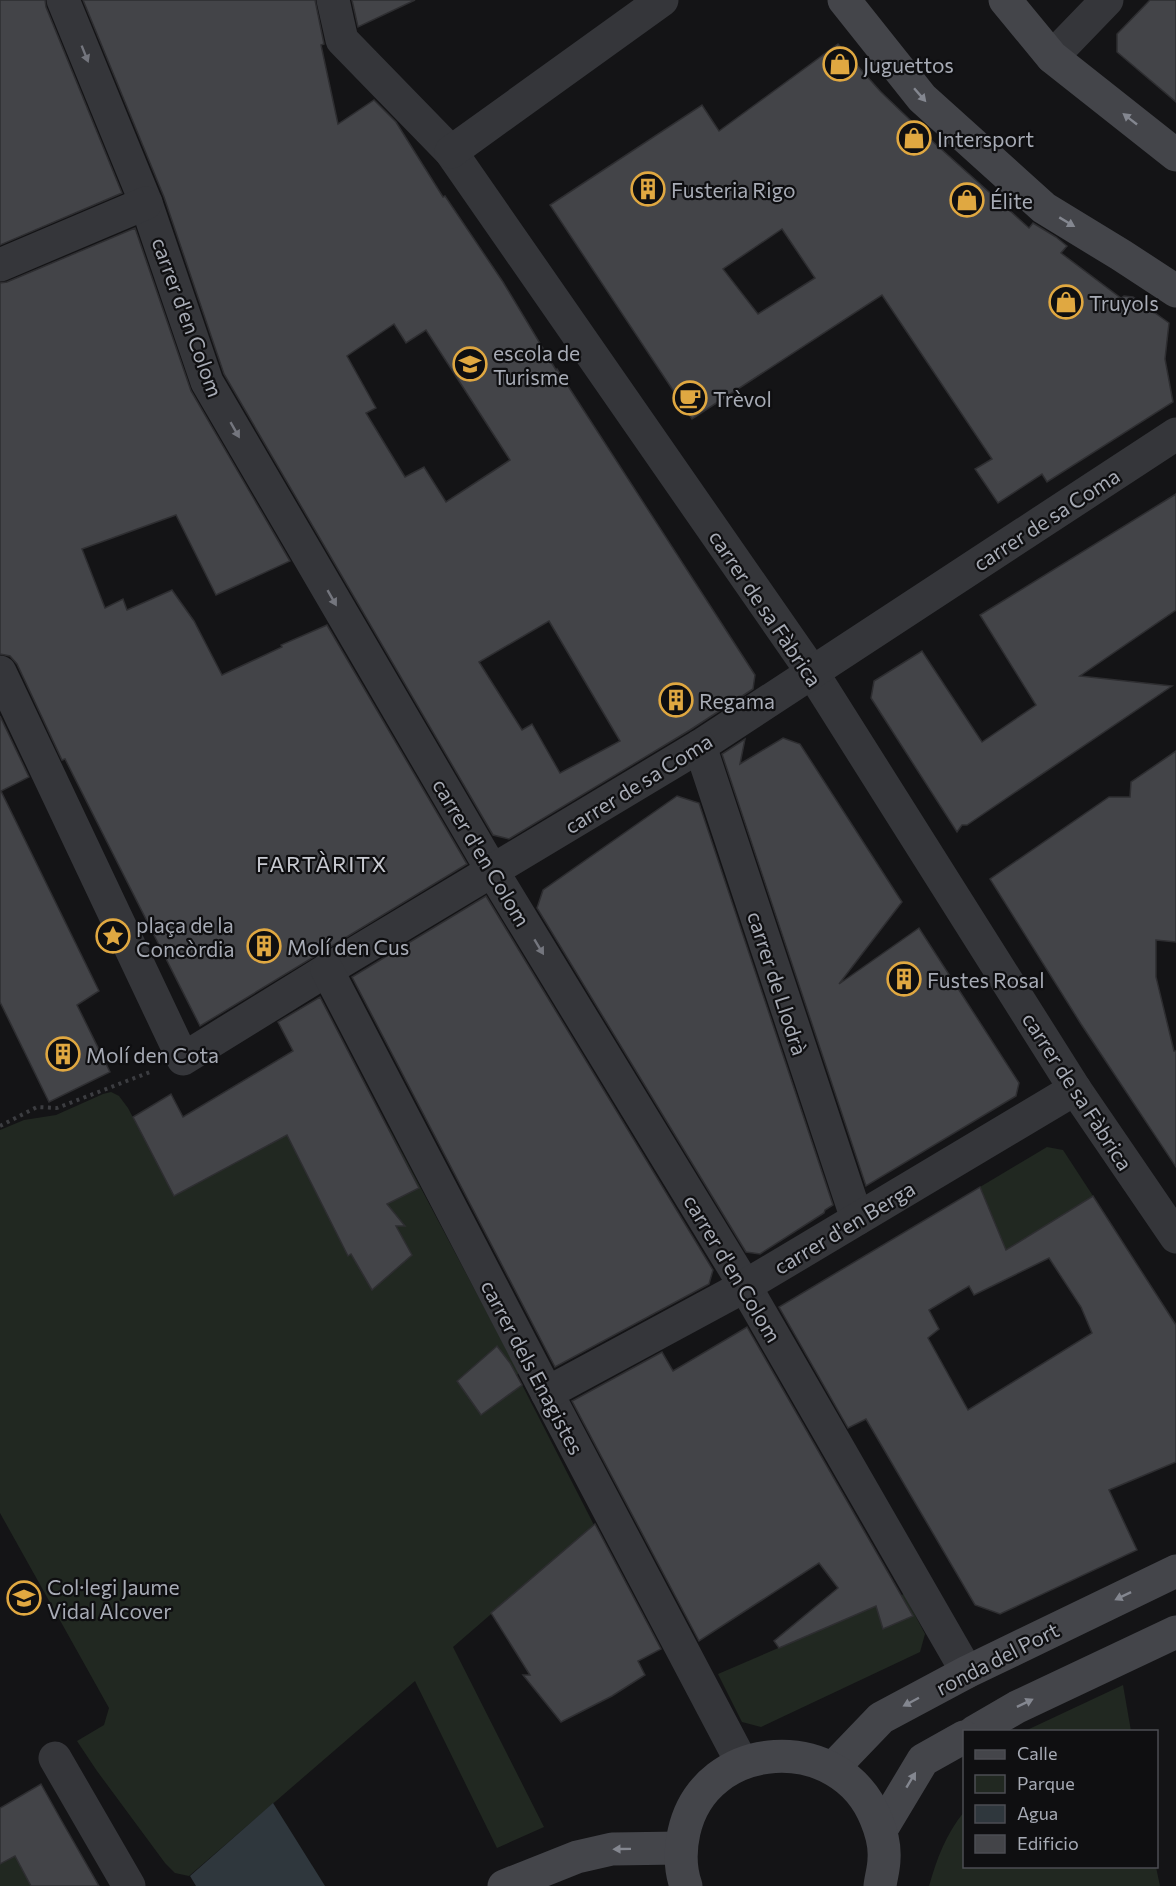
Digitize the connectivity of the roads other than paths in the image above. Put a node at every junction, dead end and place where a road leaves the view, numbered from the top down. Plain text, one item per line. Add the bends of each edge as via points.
1 (63, 0) edge
2 (333, 0) edge
3 (662, 0) edge
4 (844, 0) edge
5 (1005, 0) edge
6 (1107, 0) edge
7 (1052, 57) junction
8 (451, 152) junction
9 (1176, 155) edge
10 (146, 203) junction
11 (0, 265) edge
12 (1176, 291) edge
13 (1176, 434) edge
14 (0, 672) edge
15 (812, 672) junction
16 (700, 746) junction
17 (493, 872) junction
18 (327, 970) junction
19 (1075, 1089) junction
20 (857, 1219) junction
21 (1176, 1237) edge
22 (745, 1286) junction
23 (547, 1393) junction
24 (1176, 1571) edge
25 (1176, 1632) edge
26 (967, 1672) junction
27 (976, 1730) edge
28 (963, 1738) edge
29 (55, 1758) dead end
30 (742, 1763) junction
31 (833, 1768) junction
32 (881, 1830) junction
33 (681, 1848) junction
34 (129, 1886) edge
35 (504, 1886) edge
36 (686, 1886) edge
37 (880, 1886) edge

1 -> 10 street, carrer d'en Colom
2 - 8 street, carrer de sa Fàbrica via 342,40
3 - 8 street
4 -> 12 main road via 922,99 1044,208
5 - 7 main road
6 - 7 street
9 -> 7 main road
8 - 15 street, carrer de sa Fàbrica
10 - 11 street
10 -> 17 street, carrer d'en Colom via 207,382
13 - 15 street, carrer de sa Coma
14 - 18 street, carrer de sa Coma via 183,1059
15 - 16 street, carrer de sa Coma
15 - 19 street, carrer de sa Fàbrica
16 - 17 street, carrer de sa Coma
16 - 20 street, carrer de Llodrà
17 - 18 street, carrer de sa Coma
17 -> 22 street, carrer d'en Colom
18 - 23 street, carrer dels Enagistes
19 - 20 street, carrer d'en Berga
19 - 21 street, carrer de sa Fàbrica
20 - 22 street, carrer d'en Berga
22 - 23 street, carrer d'en Berga
22 - 26 street, carrer d'en Colom
23 - 30 street, carrer dels Enagistes
24 -> 26 main road, ronda del Port
27 -> 25 main road
26 -> 31 main road, ronda del Port via 881,1718
32 -> 28 main road via 923,1760
29 - 34 street
30 - 31 main road via 772,1755 804,1757
30 - 33 main road via 718,1777 699,1797 687,1821
31 - 32 main road via 855,1784 871,1805
32 - 37 main road via 885,1858
33 -> 35 main road via 612,1849 578,1857
33 - 36 main road

